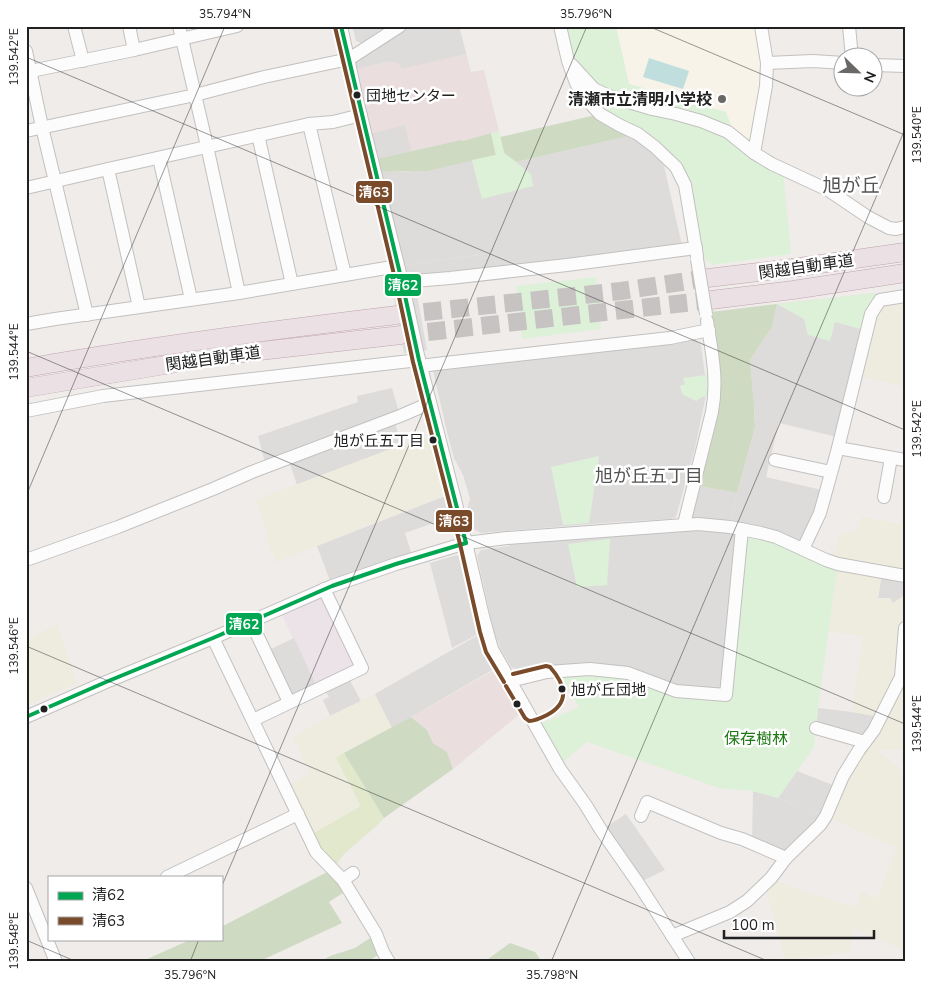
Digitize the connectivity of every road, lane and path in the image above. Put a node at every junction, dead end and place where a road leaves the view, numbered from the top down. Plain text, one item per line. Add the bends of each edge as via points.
1 (74, 26) edge
2 (128, 26) edge
3 (179, 26) edge
4 (235, 26) edge
5 (341, 26) edge
6 (400, 26) edge
7 (560, 26) edge
8 (761, 26) edge
9 (848, 26) edge
10 (182, 39) junction
11 (851, 48) edge
12 (134, 50) junction
13 (26, 51) edge
14 (349, 59) junction
15 (83, 61) junction
16 (568, 61) junction
17 (834, 62) edge
18 (767, 63) junction
19 (884, 65) edge
20 (905, 66) edge
21 (29, 71) edge
22 (194, 95) junction
23 (361, 116) junction
24 (309, 124) junction
25 (42, 127) junction
26 (26, 131) edge
27 (258, 135) junction
28 (208, 146) junction
29 (754, 153) junction
30 (159, 158) junction
31 (108, 168) junction
32 (56, 181) junction
33 (26, 188) edge
34 (905, 227) edge
35 (905, 252) edge
36 (696, 254) junction
37 (398, 266) junction
38 (905, 273) edge
39 (344, 275) junction
40 (708, 278) tunnel mouth
41 (292, 284) junction
42 (403, 288) junction
43 (239, 293) junction
44 (905, 296) edge
45 (191, 299) junction
46 (139, 307) junction
47 (708, 307) junction
48 (87, 315) junction
49 (397, 315) tunnel mouth
50 (26, 324) edge
51 (709, 330) junction
52 (401, 335) tunnel mouth
53 (419, 359) junction
54 (26, 368) edge
55 (26, 388) edge
56 (430, 404) junction
57 (26, 411) edge
58 (838, 448) junction
59 (891, 458) junction
60 (775, 460) dead end
61 (905, 460) edge
62 (831, 472) junction
63 (884, 497) dead end
64 (684, 524) junction
65 (742, 529) junction
66 (466, 543) junction
67 (803, 548) junction
68 (26, 560) edge
69 (905, 576) edge
70 (324, 589) junction
71 (251, 622) junction
72 (905, 628) edge
73 (213, 638) junction
74 (510, 681) junction
75 (289, 702) junction
76 (26, 717) edge
77 (253, 720) junction
78 (816, 728) dead end
79 (865, 742) junction
80 (298, 814) junction
81 (641, 816) dead end
82 (786, 858) junction
83 (169, 876) edge
84 (26, 888) edge
85 (47, 934) edge
86 (672, 936) junction
87 (49, 940) edge
88 (56, 962) edge
89 (389, 962) edge
90 (689, 962) edge

1 - 15 street
2 - 12 street
3 - 10 street
4 - 10 street
5 - 14 street
6 - 14 street
7 - 16 street
8 - 18 street
9 - 11 street
10 - 12 street
10 - 22 street
12 - 15 street
13 - 21 street
14 - 22 street
14 - 23 street
15 - 21 street
16 - 29 street via 594,89 728,132
16 - 36 street via 577,85 600,114 638,134 676,167 685,185
17 - 18 street
18 - 29 street
19 - 20 street
21 - 25 street
22 - 25 street
22 - 28 street
23 - 24 street
23 - 37 street
24 - 27 street
24 - 39 street
25 - 26 street
25 - 32 street
27 - 28 street
27 - 41 street
28 - 30 street
28 - 43 street
29 - 34 street via 828,190 888,228
30 - 31 street
30 - 45 street
31 - 32 street
31 - 46 street
32 - 33 street
32 - 48 street
35 - 40 highway, 関越自動車道
36 - 42 street via 450,278
36 - 47 street, bridge
37 - 39 street
37 - 42 street
38 - 47 highway, 関越自動車道
39 - 41 street
41 - 43 street
42 - 53 street, bridge
43 - 45 street
44 - 58 street via 880,300 871,314
45 - 46 street
46 - 48 street
47 - 51 street
48 - 50 street
49 - 54 highway, 関越自動車道 via 252,332
51 - 53 street via 670,338 445,363
51 - 64 street via 715,395
52 - 55 highway, 関越自動車道 via 226,355
53 - 56 street
53 - 57 street via 103,396
56 - 66 street
56 - 68 street
58 - 59 street
58 - 62 street
59 - 61 street
59 - 63 street
60 - 62 street
62 - 67 street via 820,513
64 - 65 street
64 - 66 street
65 - 67 street
65 - 74 street via 726,695 676,691 628,673 590,669 547,672
66 - 70 street
66 - 74 street via 486,631
67 - 69 street via 838,564
70 - 71 street
70 - 75 street via 362,668
71 - 73 street
71 - 75 street
72 - 79 street via 901,677
73 - 76 street
73 - 77 street
74 - 86 street via 560,768
75 - 77 street
77 - 80 street
78 - 79 street
79 - 82 street via 843,776 820,825
80 - 83 street
80 - 89 street via 316,852 348,877
81 - 82 street via 647,802
82 - 86 street via 747,901 730,912
84 - 85 street
86 - 90 street
87 - 88 street

